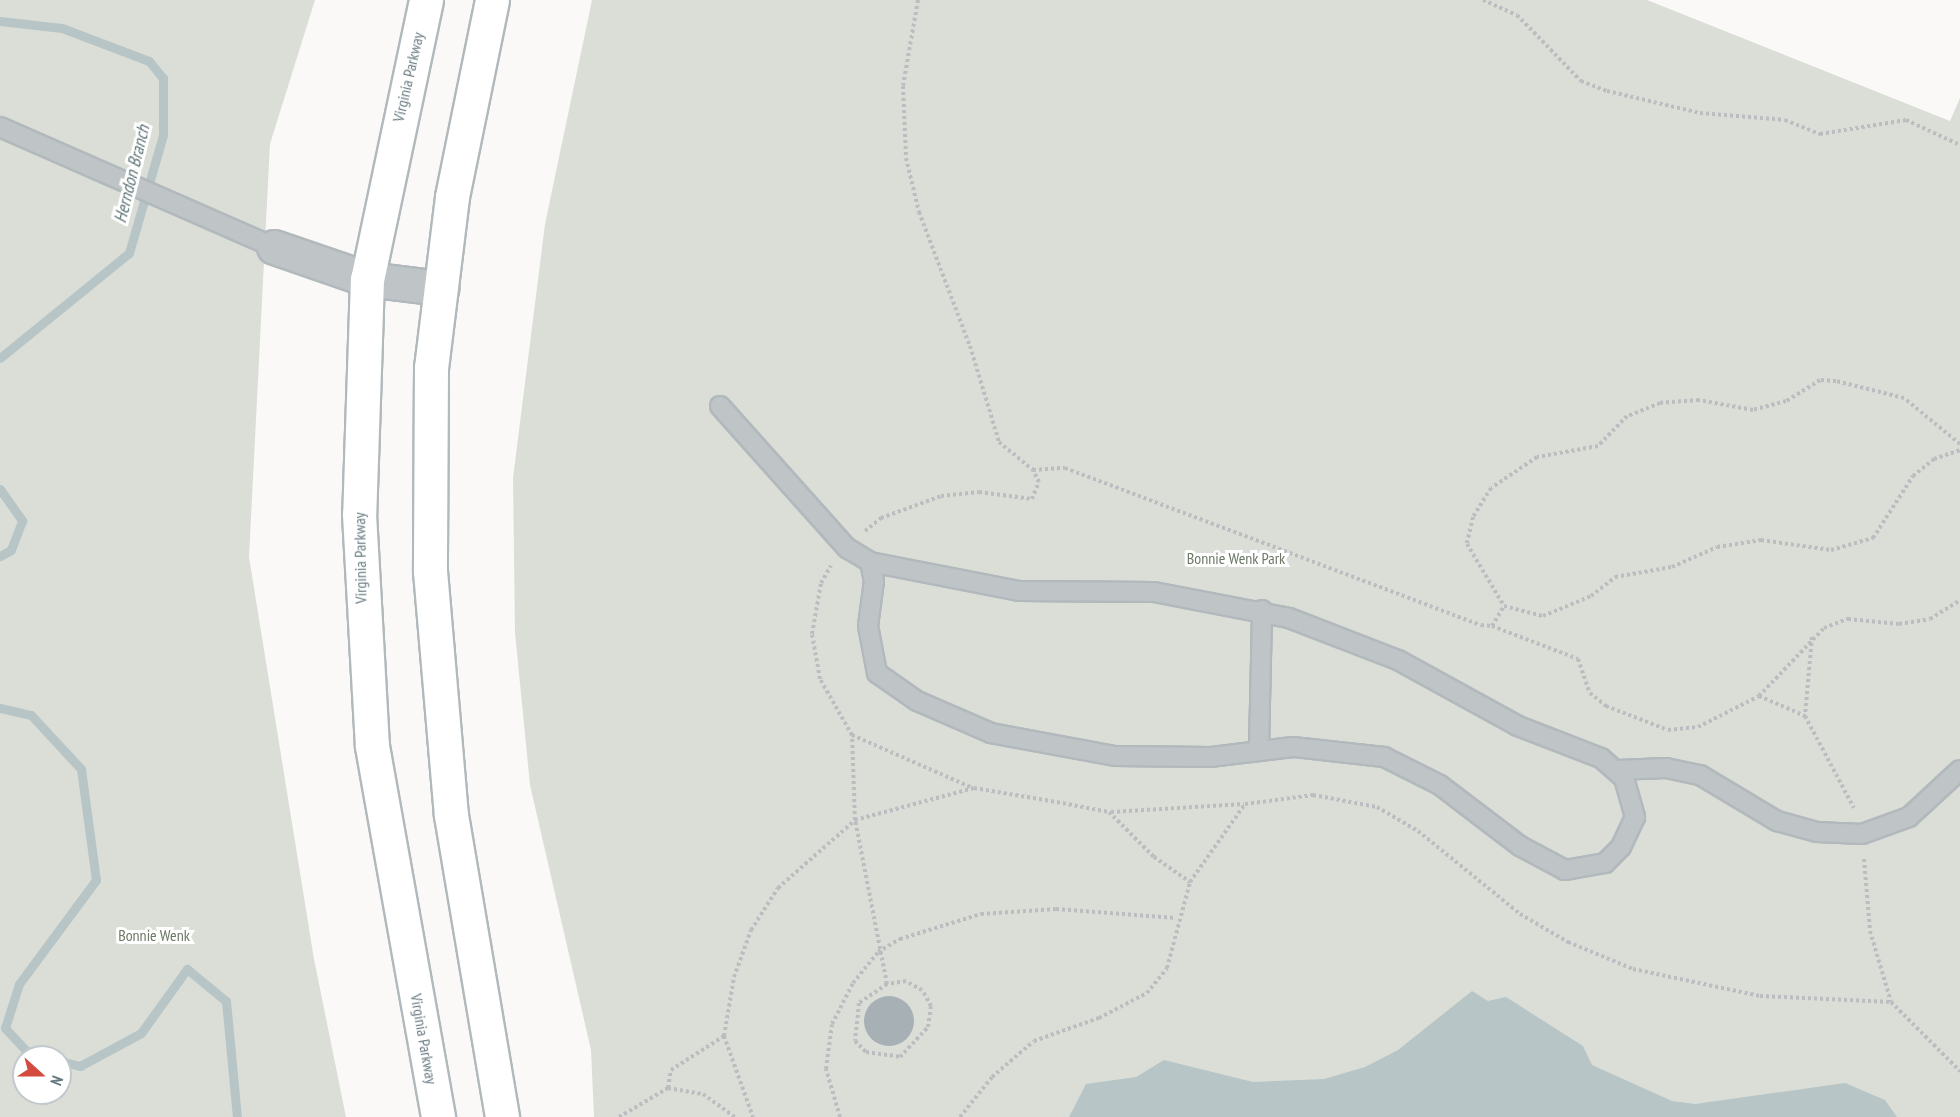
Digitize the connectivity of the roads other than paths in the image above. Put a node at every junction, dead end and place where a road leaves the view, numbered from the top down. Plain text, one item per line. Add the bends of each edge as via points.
1 (426, 0) edge
2 (492, 0) edge
3 (0, 127) edge
4 (274, 247) joint
5 (367, 279) junction
6 (441, 288) junction
7 (720, 406) dead end
8 (870, 562) junction
9 (1262, 610) junction
10 (1259, 747) junction
11 (1618, 770) junction
12 (1960, 770) edge
13 (438, 1117) edge
14 (502, 1117) edge

1 - 5 main road, Virginia Parkway
2 - 6 main road via 452,196
3 - 4 lane via 208,222
4 - 5 street
5 - 6 street
5 - 13 main road, Virginia Parkway via 359,514 362,630 388,857
6 - 14 main road via 431,367 429,457 437,697
7 - 8 lane via 847,548
8 - 9 lane via 1019,591 1154,592
8 - 10 lane via 874,581 870,654 877,673 917,701 991,733 1115,756 1210,758
9 - 10 lane
9 - 11 lane via 1398,660 1518,726 1585,749
10 - 11 lane via 1329,748 1384,757 1440,785 1540,859 1565,870 1605,863 1628,836 1635,817 1631,790
11 - 12 lane via 1666,768 1700,774 1778,821 1817,832 1862,834 1909,818

